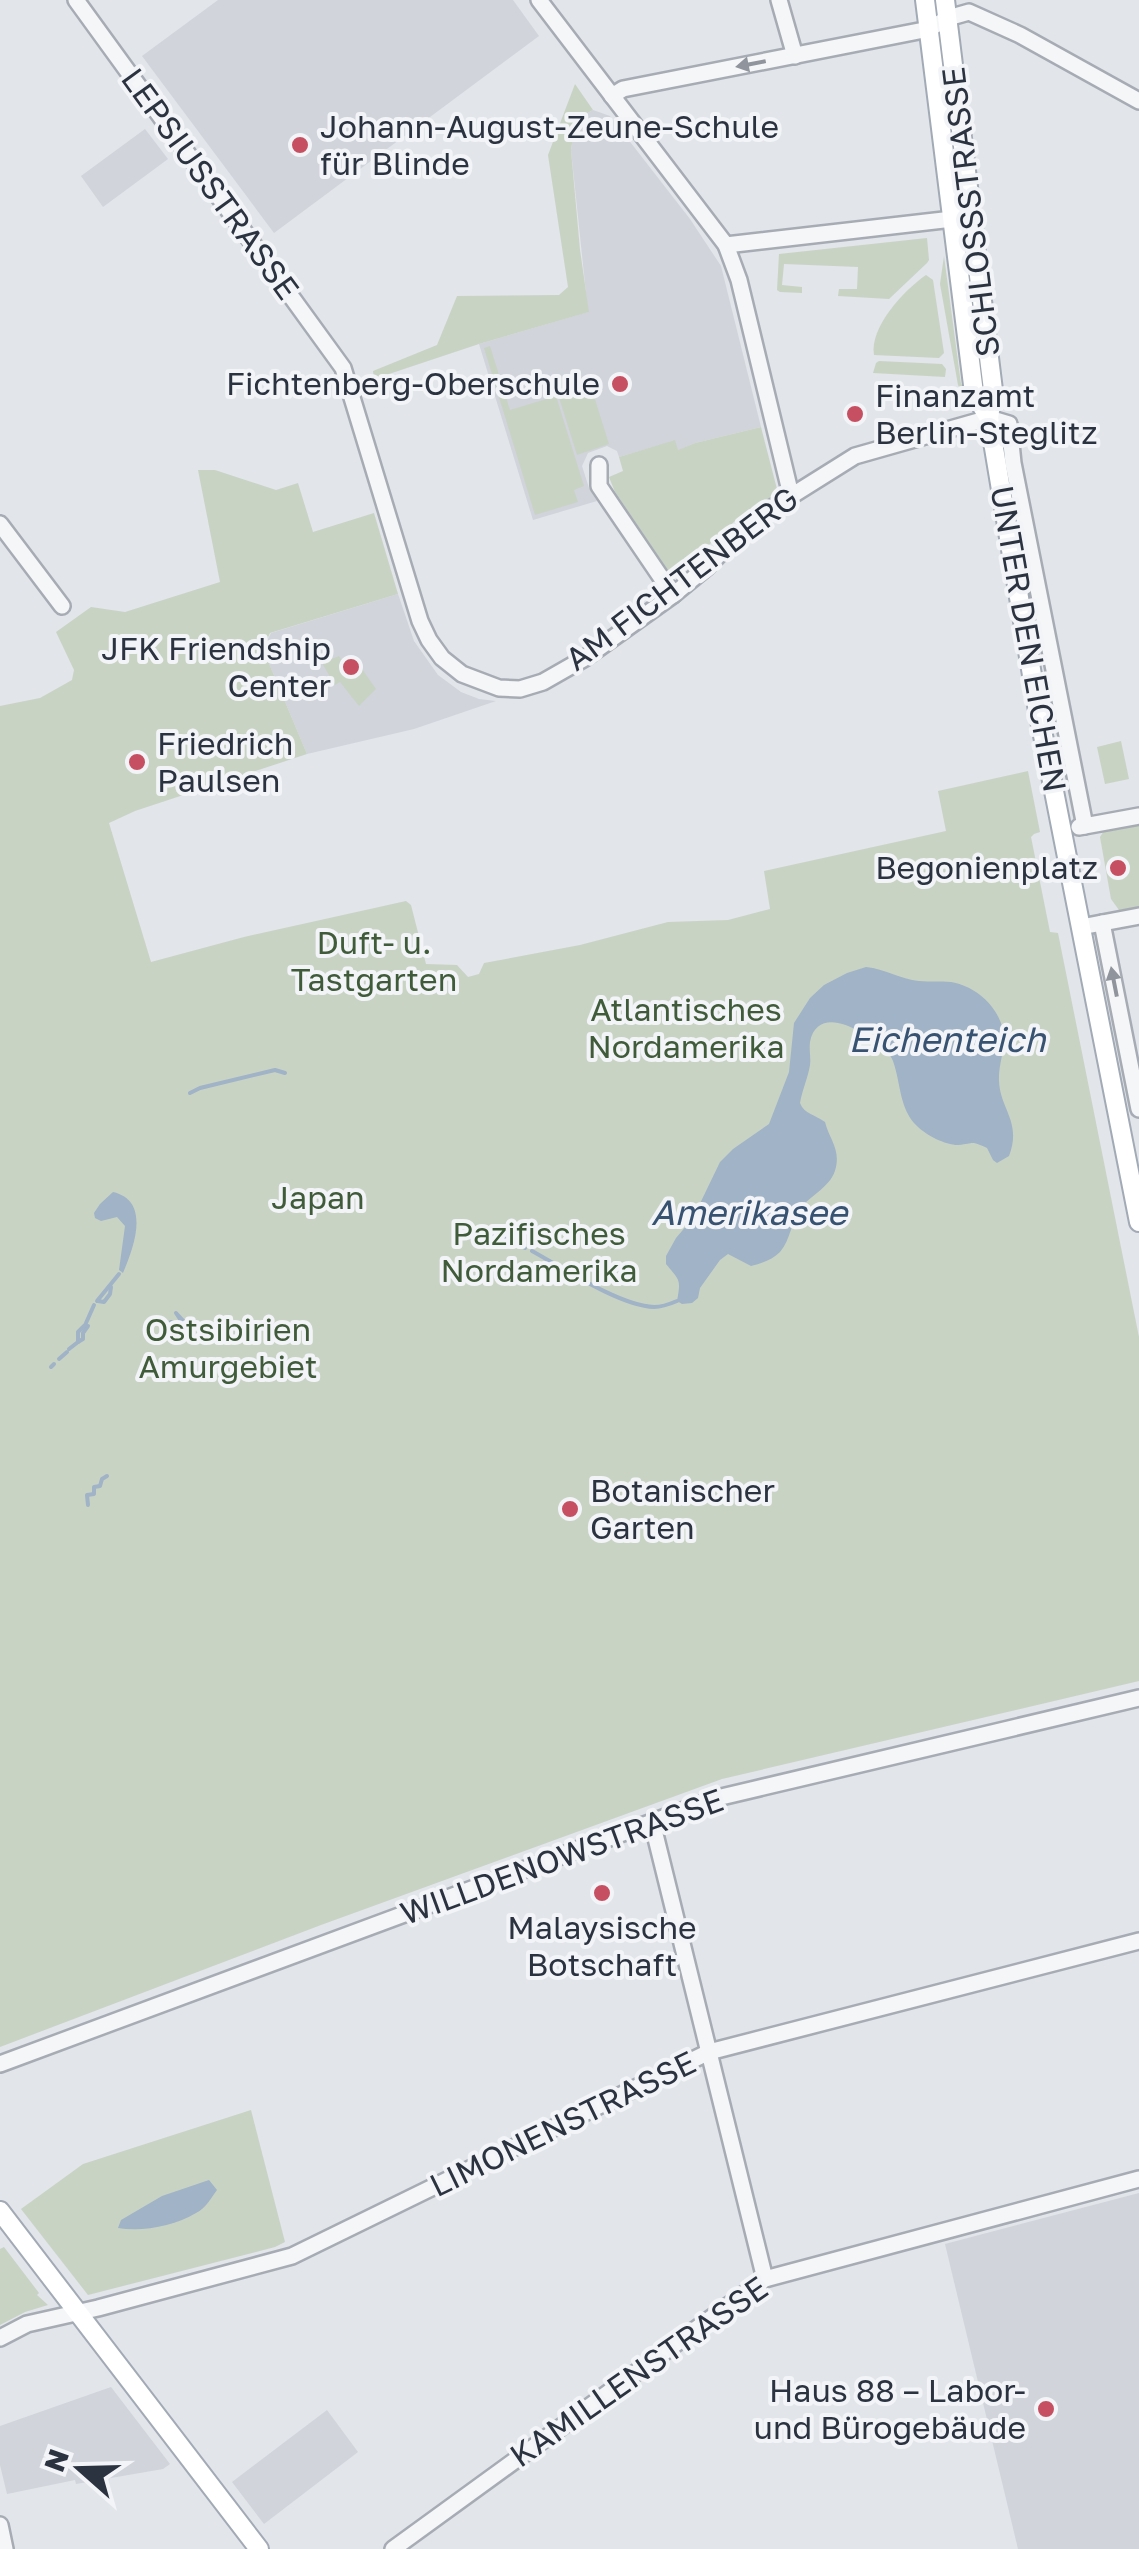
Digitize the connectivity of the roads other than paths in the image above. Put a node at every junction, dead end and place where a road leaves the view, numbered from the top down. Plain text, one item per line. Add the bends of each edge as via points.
1 (76, 0) edge
2 (539, 0) edge
3 (779, 0) edge
4 (926, 0) edge
5 (946, 9) edge
6 (922, 30) junction
7 (794, 56) junction
8 (612, 96) junction
9 (1139, 101) edge
10 (963, 218) junction
11 (726, 246) junction
12 (343, 368) joint
13 (989, 418) junction
14 (599, 465) dead end
15 (791, 495) junction
16 (0, 524) edge
17 (673, 595) junction
18 (62, 606) dead end
19 (1139, 816) edge
20 (1085, 826) junction
21 (1063, 830) junction
22 (1139, 916) edge
23 (1102, 923) junction
24 (1081, 927) junction
25 (1139, 1109) edge
26 (1139, 1222) edge
27 (1139, 1698) edge
28 (652, 1822) junction
29 (1139, 1941) edge
30 (709, 2052) junction
31 (0, 2064) edge
32 (1139, 2179) edge
33 (0, 2211) edge
34 (765, 2279) junction
35 (78, 2312) junction
36 (0, 2338) edge
37 (0, 2525) edge
38 (5, 2549) edge
39 (259, 2549) edge
40 (393, 2549) edge

1 - 12 street, LEPSIUSSTRASSE
2 - 8 street
3 - 7 street
4 - 6 main road, SCHLOSSSTRASSE
5 - 6 street
5 - 9 street via 988,20
5 - 10 main road, SCHLOSSSTRASSE
6 - 7 street
6 - 10 main road, SCHLOSSSTRASSE
7 -> 8 street
8 - 11 street
10 - 11 street
10 - 13 main road, SCHLOSSSTRASSE via 992,390
11 - 15 street
12 - 17 street, AM FICHTENBERG via 420,621 442,658 462,674 499,688 543,682
13 - 15 street, AM FICHTENBERG via 854,456
13 - 20 street, UNTER DEN EICHEN via 1009,424
13 - 21 main road, UNTER DEN EICHEN
14 - 17 street via 599,486
15 - 17 street, AM FICHTENBERG
16 - 18 street
19 - 20 street
20 - 21 street
21 - 24 main road, UNTER DEN EICHEN
22 - 23 street
23 - 24 street
25 -> 23 street
24 - 26 main road, UNTER DEN EICHEN
27 - 28 street, WILLDENOWSTRASSE via 716,1798
28 - 30 street
28 - 31 street, WILLDENOWSTRASSE
29 - 30 street, LIMONENSTRASSE
30 - 34 street
30 - 35 street, LIMONENSTRASSE via 292,2256
32 - 34 street, KAMILLENSTRASSE
33 - 35 main road
34 - 40 street, KAMILLENSTRASSE
35 - 36 street, LIMONENSTRASSE
35 - 39 main road
37 - 38 street

